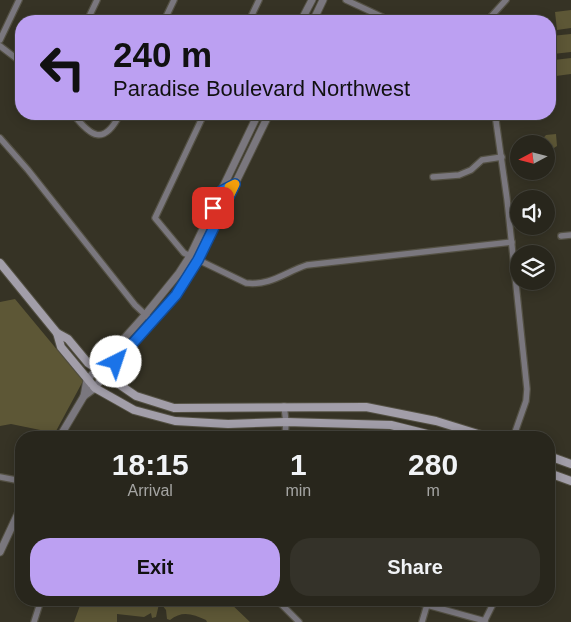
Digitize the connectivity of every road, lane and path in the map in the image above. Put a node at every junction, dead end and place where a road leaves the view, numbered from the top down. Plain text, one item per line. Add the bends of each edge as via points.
1 (19, 0) edge
2 (97, 0) edge
3 (174, 0) edge
4 (259, 0) edge
5 (312, 0) edge
6 (323, 0) edge
7 (346, 0) edge
8 (506, 0) edge
9 (90, 15) edge
10 (167, 15) edge
11 (252, 15) edge
12 (305, 15) edge
13 (316, 15) edge
14 (378, 15) edge
15 (493, 15) edge
16 (0, 40) edge
17 (0, 46) edge
18 (15, 57) edge
19 (78, 120) edge
20 (116, 120) edge
21 (201, 120) edge
22 (255, 120) edge
23 (265, 120) edge
24 (497, 120) edge
25 (252, 126) junction
26 (0, 138) edge
27 (256, 140) junction
28 (251, 150) junction
29 (239, 154) junction
30 (502, 157) junction
31 (433, 177) dead end
32 (235, 184) junction
33 (221, 191) junction
34 (571, 235) edge
35 (561, 236) dead end
36 (512, 242) junction
37 (190, 256) junction
38 (198, 260) junction
39 (0, 263) edge
40 (145, 315) junction
41 (152, 320) junction
42 (57, 334) junction
43 (96, 369) junction
44 (104, 375) junction
45 (87, 380) junction
46 (95, 388) junction
47 (84, 396) junction
48 (284, 406) junction
49 (286, 422) junction
50 (63, 431) edge
51 (285, 431) edge
52 (413, 431) edge
53 (468, 431) edge
54 (515, 431) edge
55 (555, 458) edge
56 (571, 464) edge
57 (555, 475) edge
58 (0, 477) edge
59 (15, 480) edge
60 (571, 481) edge
61 (15, 520) edge
62 (0, 552) edge
63 (39, 606) edge
64 (283, 606) edge
65 (427, 606) edge
66 (431, 606) edge
67 (492, 606) edge
68 (484, 621) edge
69 (34, 622) edge
70 (299, 622) edge
71 (422, 622) edge

1 - 16 street
2 - 9 street
3 - 10 street
4 - 11 street
5 - 12 street
6 - 13 street
7 - 14 street
8 - 15 street
17 - 18 street
19 - 20 street via 88,132 101,134 109,131
21 - 37 street via 155,218 172,241
22 - 25 street
23 - 27 street
24 - 30 street
25 - 27 street
25 - 29 street
26 - 40 street
27 - 28 street via 260,147
28 - 29 street
28 - 32 street
29 - 33 street
30 - 31 street via 482,160 460,175
30 - 36 street
32 - 33 street
32 - 38 street
33 - 37 street
34 - 35 street
36 - 38 street via 307,265 258,284 246,283
36 - 54 street via 527,389
37 - 38 street
37 - 40 street
38 - 41 street via 176,295
39 - 42 main road
40 - 41 street
40 - 43 street
41 - 44 street
42 - 43 main road via 68,340
42 - 45 main road via 61,347
43 - 44 main road
43 - 45 street
44 - 46 street
44 - 48 main road via 136,396 174,408
45 - 46 main road
45 - 47 street
46 - 47 street
46 - 49 main road via 134,410 175,421 228,424
47 - 50 street
48 - 49 street
48 - 53 main road via 366,407
49 - 51 street
49 - 52 main road via 391,426
55 - 56 main road
57 - 60 main road
58 - 59 street
61 - 62 street
63 - 69 street
64 - 70 street
65 - 71 street
66 - 68 street
67 - 68 street

